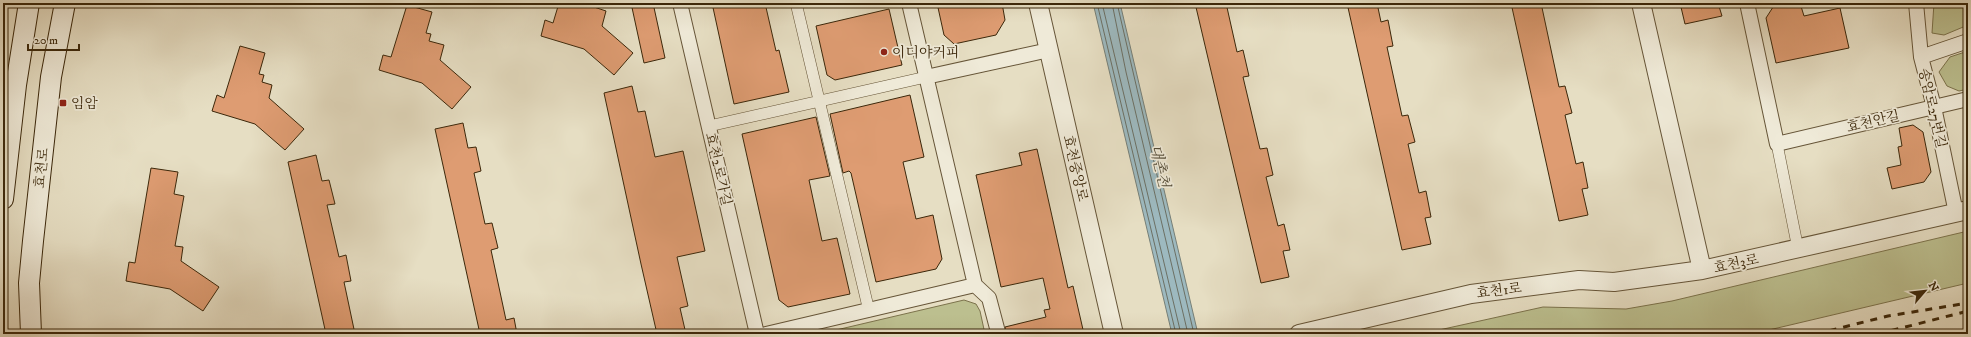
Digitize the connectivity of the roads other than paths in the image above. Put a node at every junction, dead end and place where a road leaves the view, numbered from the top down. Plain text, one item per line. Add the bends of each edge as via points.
1 (29, 3) edge
2 (65, 3) edge
3 (680, 3) edge
4 (796, 3) edge
5 (909, 3) edge
6 (1038, 3) edge
7 (1641, 3) edge
8 (1747, 3) edge
9 (1916, 3) edge
10 (1968, 42) edge
11 (1049, 50) junction
12 (1921, 57) junction
13 (926, 77) junction
14 (1968, 100) edge
15 (819, 101) junction
16 (1934, 107) junction
17 (709, 126) junction
18 (1777, 144) junction
19 (3, 199) edge
20 (1962, 211) edge
21 (1798, 249) junction
22 (1702, 270) junction
23 (975, 285) junction
24 (869, 311) junction
25 (998, 332) dead end
26 (31, 334) edge
27 (757, 334) edge
28 (766, 334) edge
29 (1114, 334) edge
30 (1299, 334) edge

1 - 19 main road via 16,85
2 - 26 main road, 효천로 via 51,77 28,283
3 - 17 street, 효천2로가길
4 - 15 street
5 - 13 street
6 - 11 street, 효천중앙로
7 - 22 street, 효천3로
8 - 18 street
9 - 12 street, 송암로27번길
10 - 12 street
11 - 13 street
11 - 29 street, 효천중앙로
12 - 16 street, 송암로27번길
13 - 15 street
13 - 23 street
14 - 16 street, 효천안길
15 - 17 street
15 - 24 street
16 - 18 street, 효천안길
16 - 20 street, 송암로27번길
17 - 27 street, 효천2로가길
18 - 21 street
20 - 21 street, 효천3로
21 - 22 street, 효천3로
22 - 30 street, 효천1로 via 1614,282 1579,280 1471,294
23 - 24 street
23 - 25 street via 989,298
24 - 28 street

